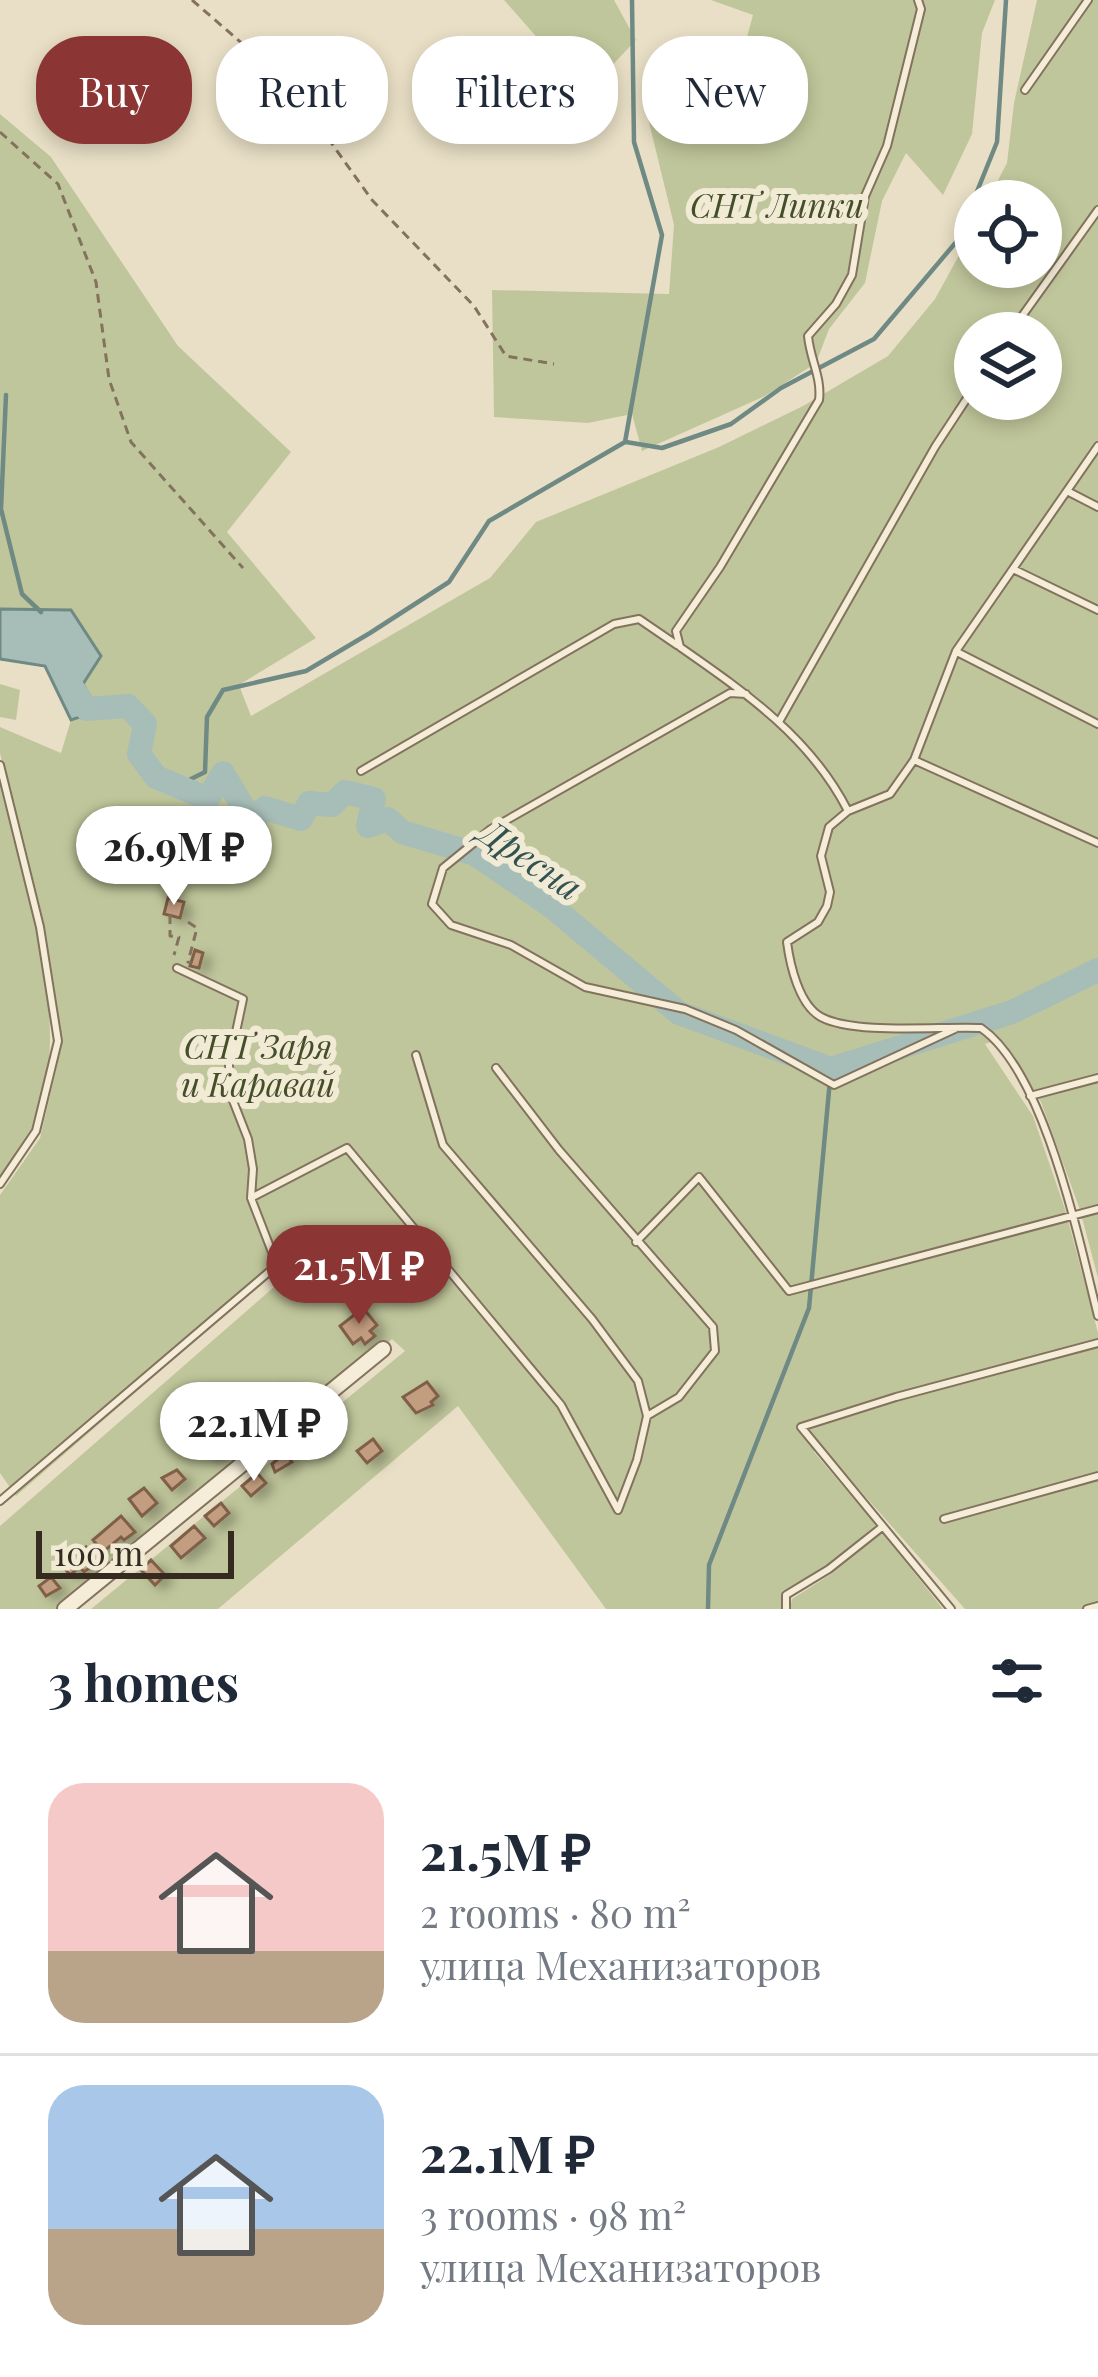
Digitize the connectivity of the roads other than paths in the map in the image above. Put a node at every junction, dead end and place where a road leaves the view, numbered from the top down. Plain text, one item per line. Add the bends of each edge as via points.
1 (918, 0) edge
2 (1088, 0) edge
3 (1024, 90) dead end
4 (1098, 210) edge
5 (1025, 312) edge
6 (954, 418) edge
7 (1098, 446) edge
8 (1067, 491) junction
9 (1098, 508) edge
10 (1012, 569) junction
11 (1098, 610) edge
12 (680, 647) junction
13 (956, 651) junction
14 (746, 694) junction
15 (780, 721) junction
16 (1098, 724) edge
17 (914, 760) junction
18 (0, 765) edge
19 (361, 771) dead end
20 (848, 812) junction
21 (1098, 843) edge
22 (177, 968) dead end
23 (960, 1027) junction
24 (416, 1055) dead end
25 (496, 1068) dead end
26 (1098, 1078) edge
27 (1030, 1096) junction
28 (0, 1184) edge
29 (251, 1198) junction
30 (1098, 1209) edge
31 (1073, 1216) junction
32 (637, 1242) junction
33 (1098, 1316) edge
34 (1098, 1343) edge
35 (383, 1349) dead end
36 (647, 1416) junction
37 (1098, 1476) edge
38 (2, 1496) edge
39 (944, 1519) dead end
40 (882, 1527) junction
41 (1098, 1606) edge
42 (65, 1609) edge
43 (786, 1609) edge
44 (951, 1609) edge
45 (1087, 1609) edge

1 - 12 lane via 898,110 865,196 852,275 808,335 819,400 676,631
2 - 3 lane
4 - 5 lane
6 - 15 lane
7 - 8 lane
8 - 9 lane
8 - 10 lane
10 - 11 lane
10 - 13 lane
12 - 14 lane
12 - 19 lane via 639,619 614,624
13 - 16 lane
13 - 17 lane
14 - 15 lane
14 - 23 lane via 730,693 491,829 443,868 431,904 451,925 511,945 585,987 736,1030 834,1085
15 - 20 lane via 833,781
17 - 20 lane via 890,794
17 - 21 lane
18 - 28 lane via 58,1041 36,1131
20 - 23 lane via 823,842 827,906 787,942 806,1002 821,1017 858,1024
22 - 29 lane via 244,999 229,1065 250,1154
23 - 27 lane via 981,1028 1014,1060
24 - 36 lane via 442,1145 592,1319 638,1381
25 - 32 lane
26 - 27 lane
27 - 31 lane
29 - 36 lane via 347,1148 561,1405 618,1510
29 - 38 lane via 277,1265
30 - 31 lane
31 - 32 lane via 789,1291 699,1177
31 - 33 lane
32 - 36 lane via 712,1328 715,1351 679,1397
34 - 40 lane via 801,1426
35 - 42 street
37 - 39 lane
40 - 43 lane via 786,1595
40 - 44 lane
41 - 45 lane

